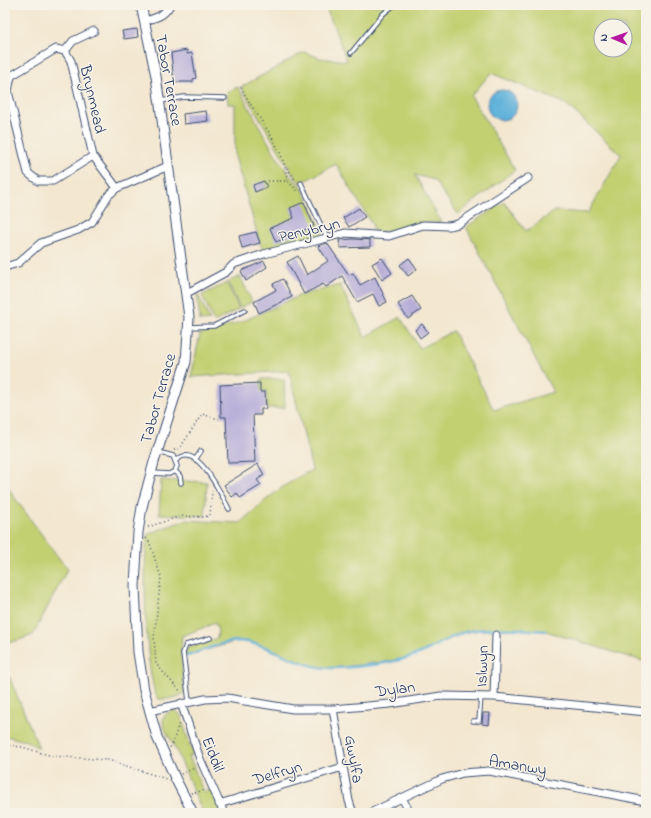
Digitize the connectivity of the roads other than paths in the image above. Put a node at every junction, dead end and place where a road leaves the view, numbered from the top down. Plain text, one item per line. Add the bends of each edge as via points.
1 (141, 5) edge
2 (170, 5) edge
3 (394, 5) edge
4 (144, 21) junction
5 (94, 31) dead end
6 (65, 51) junction
7 (351, 53) dead end
8 (225, 98) dead end
9 (159, 101) junction
10 (94, 156) junction
11 (168, 166) junction
12 (528, 178) dead end
13 (301, 183) road end
14 (117, 188) junction
15 (327, 238) junction
16 (5, 267) edge
17 (187, 293) junction
18 (244, 310) dead end
19 (189, 327) junction
20 (201, 450) dead end
21 (158, 451) junction
22 (176, 460) junction
23 (195, 460) junction
24 (175, 471) junction
25 (150, 473) junction
26 (181, 483) dead end
27 (229, 509) dead end
28 (496, 635) dead end
29 (210, 638) dead end
30 (481, 697) junction
31 (494, 697) junction
32 (190, 701) junction
33 (181, 703) junction
34 (333, 709) junction
35 (149, 711) junction
36 (646, 712) edge
37 (473, 721) dead end
38 (342, 767) junction
39 (402, 798) junction
40 (646, 801) edge
41 (219, 804) junction
42 (193, 813) edge
43 (224, 813) edge
44 (354, 813) edge
45 (370, 813) edge
46 (410, 813) edge

1 - 4 main road, Tabor Terrace
2 - 4 street via 167,12
3 - 7 lane via 383,14
4 - 9 main road, Tabor Terrace
5 - 6 street, Brynmead via 73,41
6 - 10 street, Brynmead via 71,61
6 - 10 street, Brynmead via 56,49 11,76 8,83 28,173 38,181 53,181
8 - 9 lane via 184,97
9 - 11 main road, Tabor Terrace
10 - 14 street, Brynmead
11 - 14 street
11 - 17 main road, Tabor Terrace
12 - 15 street, Penybryn via 458,224 423,225 389,236 345,233
13 - 15 lane
14 - 16 street via 108,196 92,222 78,230 41,243 18,263
15 - 17 street, Penybryn via 234,264 226,272
17 - 19 main road, Tabor Terrace
18 - 19 lane via 214,326
19 - 21 main road, Tabor Terrace via 184,368
20 - 23 lane
21 - 22 lane via 173,456
21 - 25 main road, Tabor Terrace
22 - 23 lane via 184,456
22 - 24 lane
23 - 27 lane via 204,468
24 - 25 lane via 169,474
24 - 26 lane via 180,476
25 - 35 main road, Tabor Terrace via 138,531 135,586 138,652
28 - 31 street, Islwyn
29 - 32 lane via 186,645 183,653
30 - 31 street, Dylan
30 - 34 street, Dylan via 441,696
30 - 37 lane via 479,721
31 - 36 street, Dylan
32 - 33 street, Dylan
32 - 34 street, Dylan via 227,698 293,709
33 - 35 street, Dylan
33 - 41 street, Eiddil via 202,765
34 - 38 street, Gwylfa
35 - 42 main road, Tabor Terrace via 175,779
38 - 41 street, Delfryn
38 - 44 street, Gwylfa
39 - 40 street, Amanwy via 442,779 463,773 489,772
39 - 45 street, Amanwy
39 - 46 street
41 - 43 street, Eiddil

